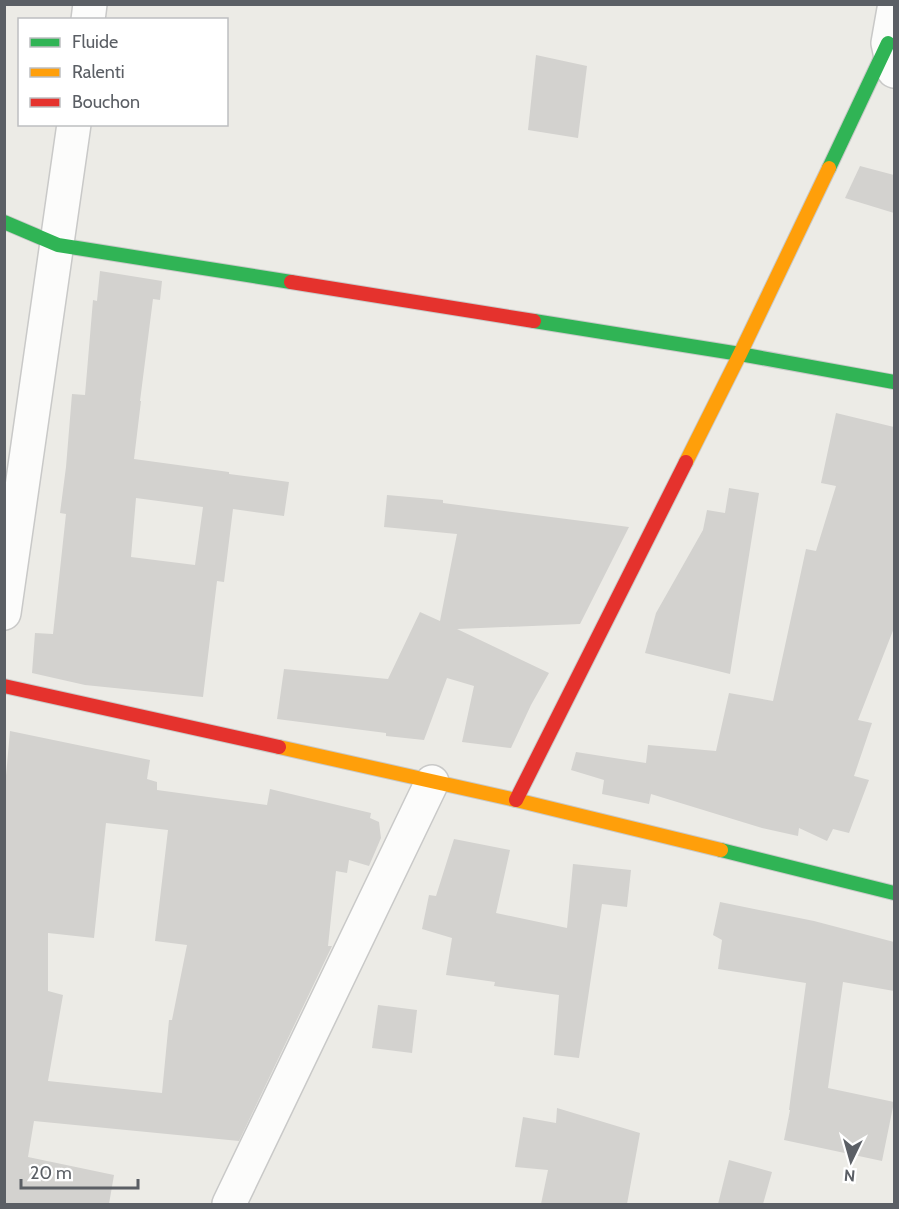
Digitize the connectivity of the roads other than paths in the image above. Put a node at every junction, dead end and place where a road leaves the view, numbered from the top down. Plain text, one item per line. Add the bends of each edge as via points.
1 (894, 9) edge
2 (891, 57) edge
3 (74, 126) edge
4 (4, 222) edge
5 (58, 245) junction
6 (740, 354) junction
7 (894, 382) edge
8 (4, 614) edge
9 (4, 686) edge
10 (432, 782) junction
11 (516, 800) junction
12 (894, 892) edge
13 (229, 1204) edge

1 - 2 street
2 - 6 street
3 - 5 street
4 - 5 street
5 - 6 street
5 - 8 street
6 - 7 street
6 - 11 street
9 - 10 street
10 - 11 street
10 - 13 street
11 - 12 street

